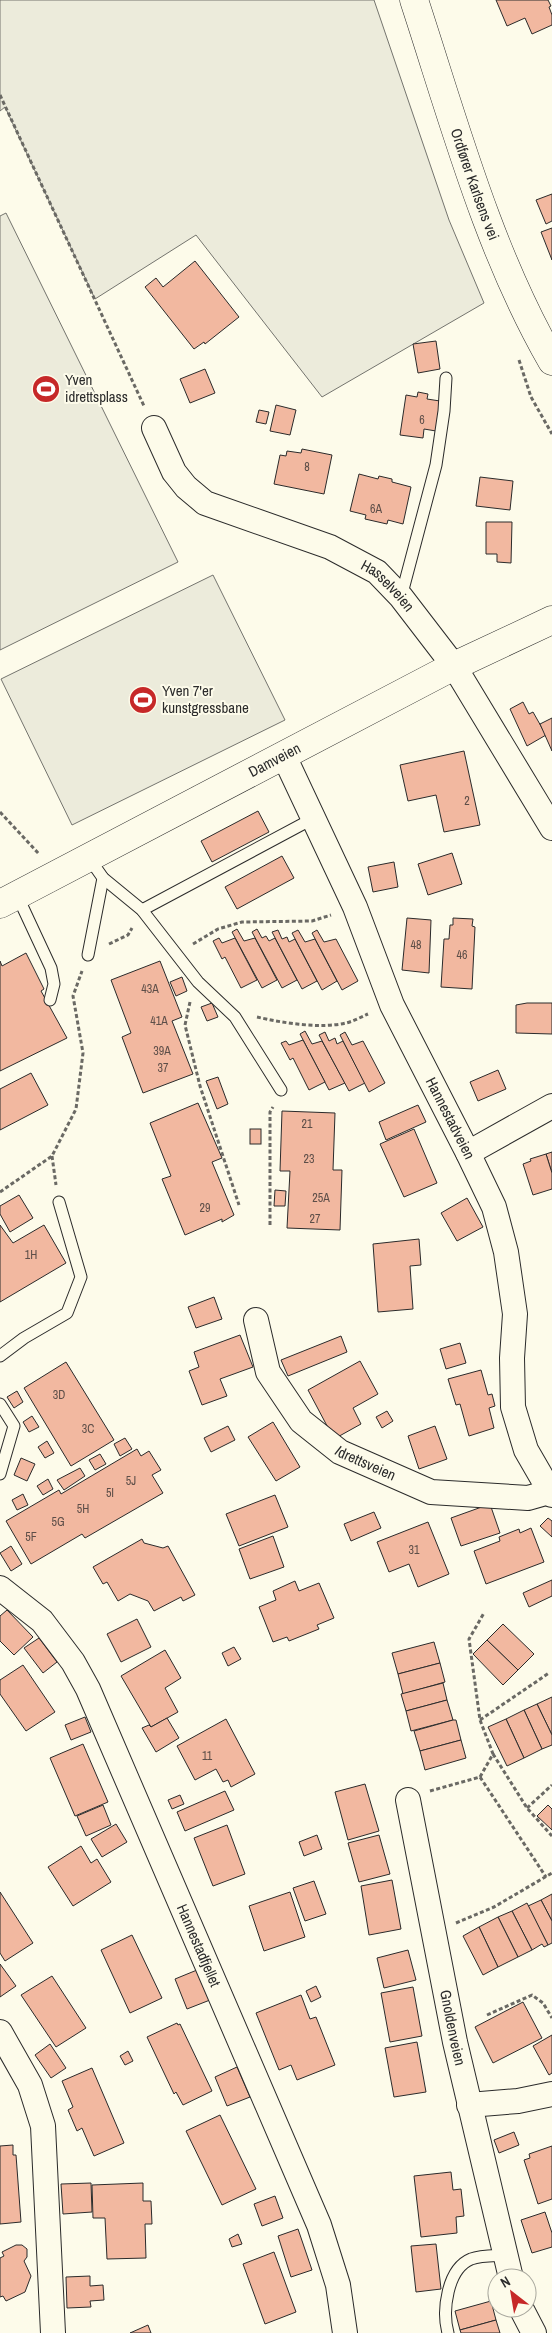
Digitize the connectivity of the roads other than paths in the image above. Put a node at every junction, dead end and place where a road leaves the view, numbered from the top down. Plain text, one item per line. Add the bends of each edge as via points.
1 (414, 0) edge
2 (552, 361) edge
3 (446, 378) dead end
4 (154, 428) road end
5 (401, 597) junction
6 (552, 620) edge
7 (454, 666) junction
8 (284, 756) junction
9 (314, 818) junction
10 (552, 828) edge
11 (96, 868) junction
12 (9, 900) edge
13 (142, 910) junction
14 (88, 955) road end
15 (50, 1000) dead end
16 (281, 1090) road end
17 (552, 1106) edge
18 (468, 1153) junction
19 (59, 1202) road end
20 (256, 1320) dead end
21 (0, 1356) edge
22 (0, 1404) edge
23 (0, 1474) edge
24 (550, 1494) edge
25 (0, 1588) edge
26 (408, 1800) road end
27 (0, 2032) edge
28 (552, 2094) edge
29 (469, 2105) junction
30 (509, 2267) edge
31 (526, 2318) edge
32 (53, 2333) edge
33 (345, 2333) edge
34 (448, 2333) edge
35 (534, 2333) edge

1 - 2 street, Ordfører Karlsens vei via 471,175 515,292
3 - 5 lane via 436,465
4 - 5 street, Hasselveien via 174,472 204,503 330,547 377,572
5 - 7 street, Hasselveien
6 - 7 street, Damveien
7 - 8 street, Damveien
7 - 10 street, Hasselveien
8 - 9 street, Hannestadveien
8 - 11 street, Damveien
9 - 13 lane
9 - 18 street, Hannestadveien via 355,907 392,1005
11 - 12 street, Damveien via 55,876
11 - 13 lane
11 - 14 lane
12 - 15 lane via 51,968 54,984
13 - 16 lane via 198,982 235,1018
17 - 18 street
18 - 24 street, Hannestadveien via 494,1207 506,1252 516,1314 512,1358 513,1407 526,1450
19 - 21 lane via 81,1277 67,1313
20 - 24 street, Idrettsveien via 268,1372 301,1421 340,1452 431,1492 528,1498
22 - 23 lane via 14,1426
25 - 33 street, Hannestadfjellet via 42,1621 73,1662 88,1689 319,2225 338,2285
26 - 29 street, Gnoldenveien
27 - 32 street via 30,2085 43,2126
28 - 29 street
29 - 30 street, Gnoldenveien
30 - 34 lane, Gnoldenveien via 471,2259 462,2265 447,2293 444,2312
31 - 35 street

